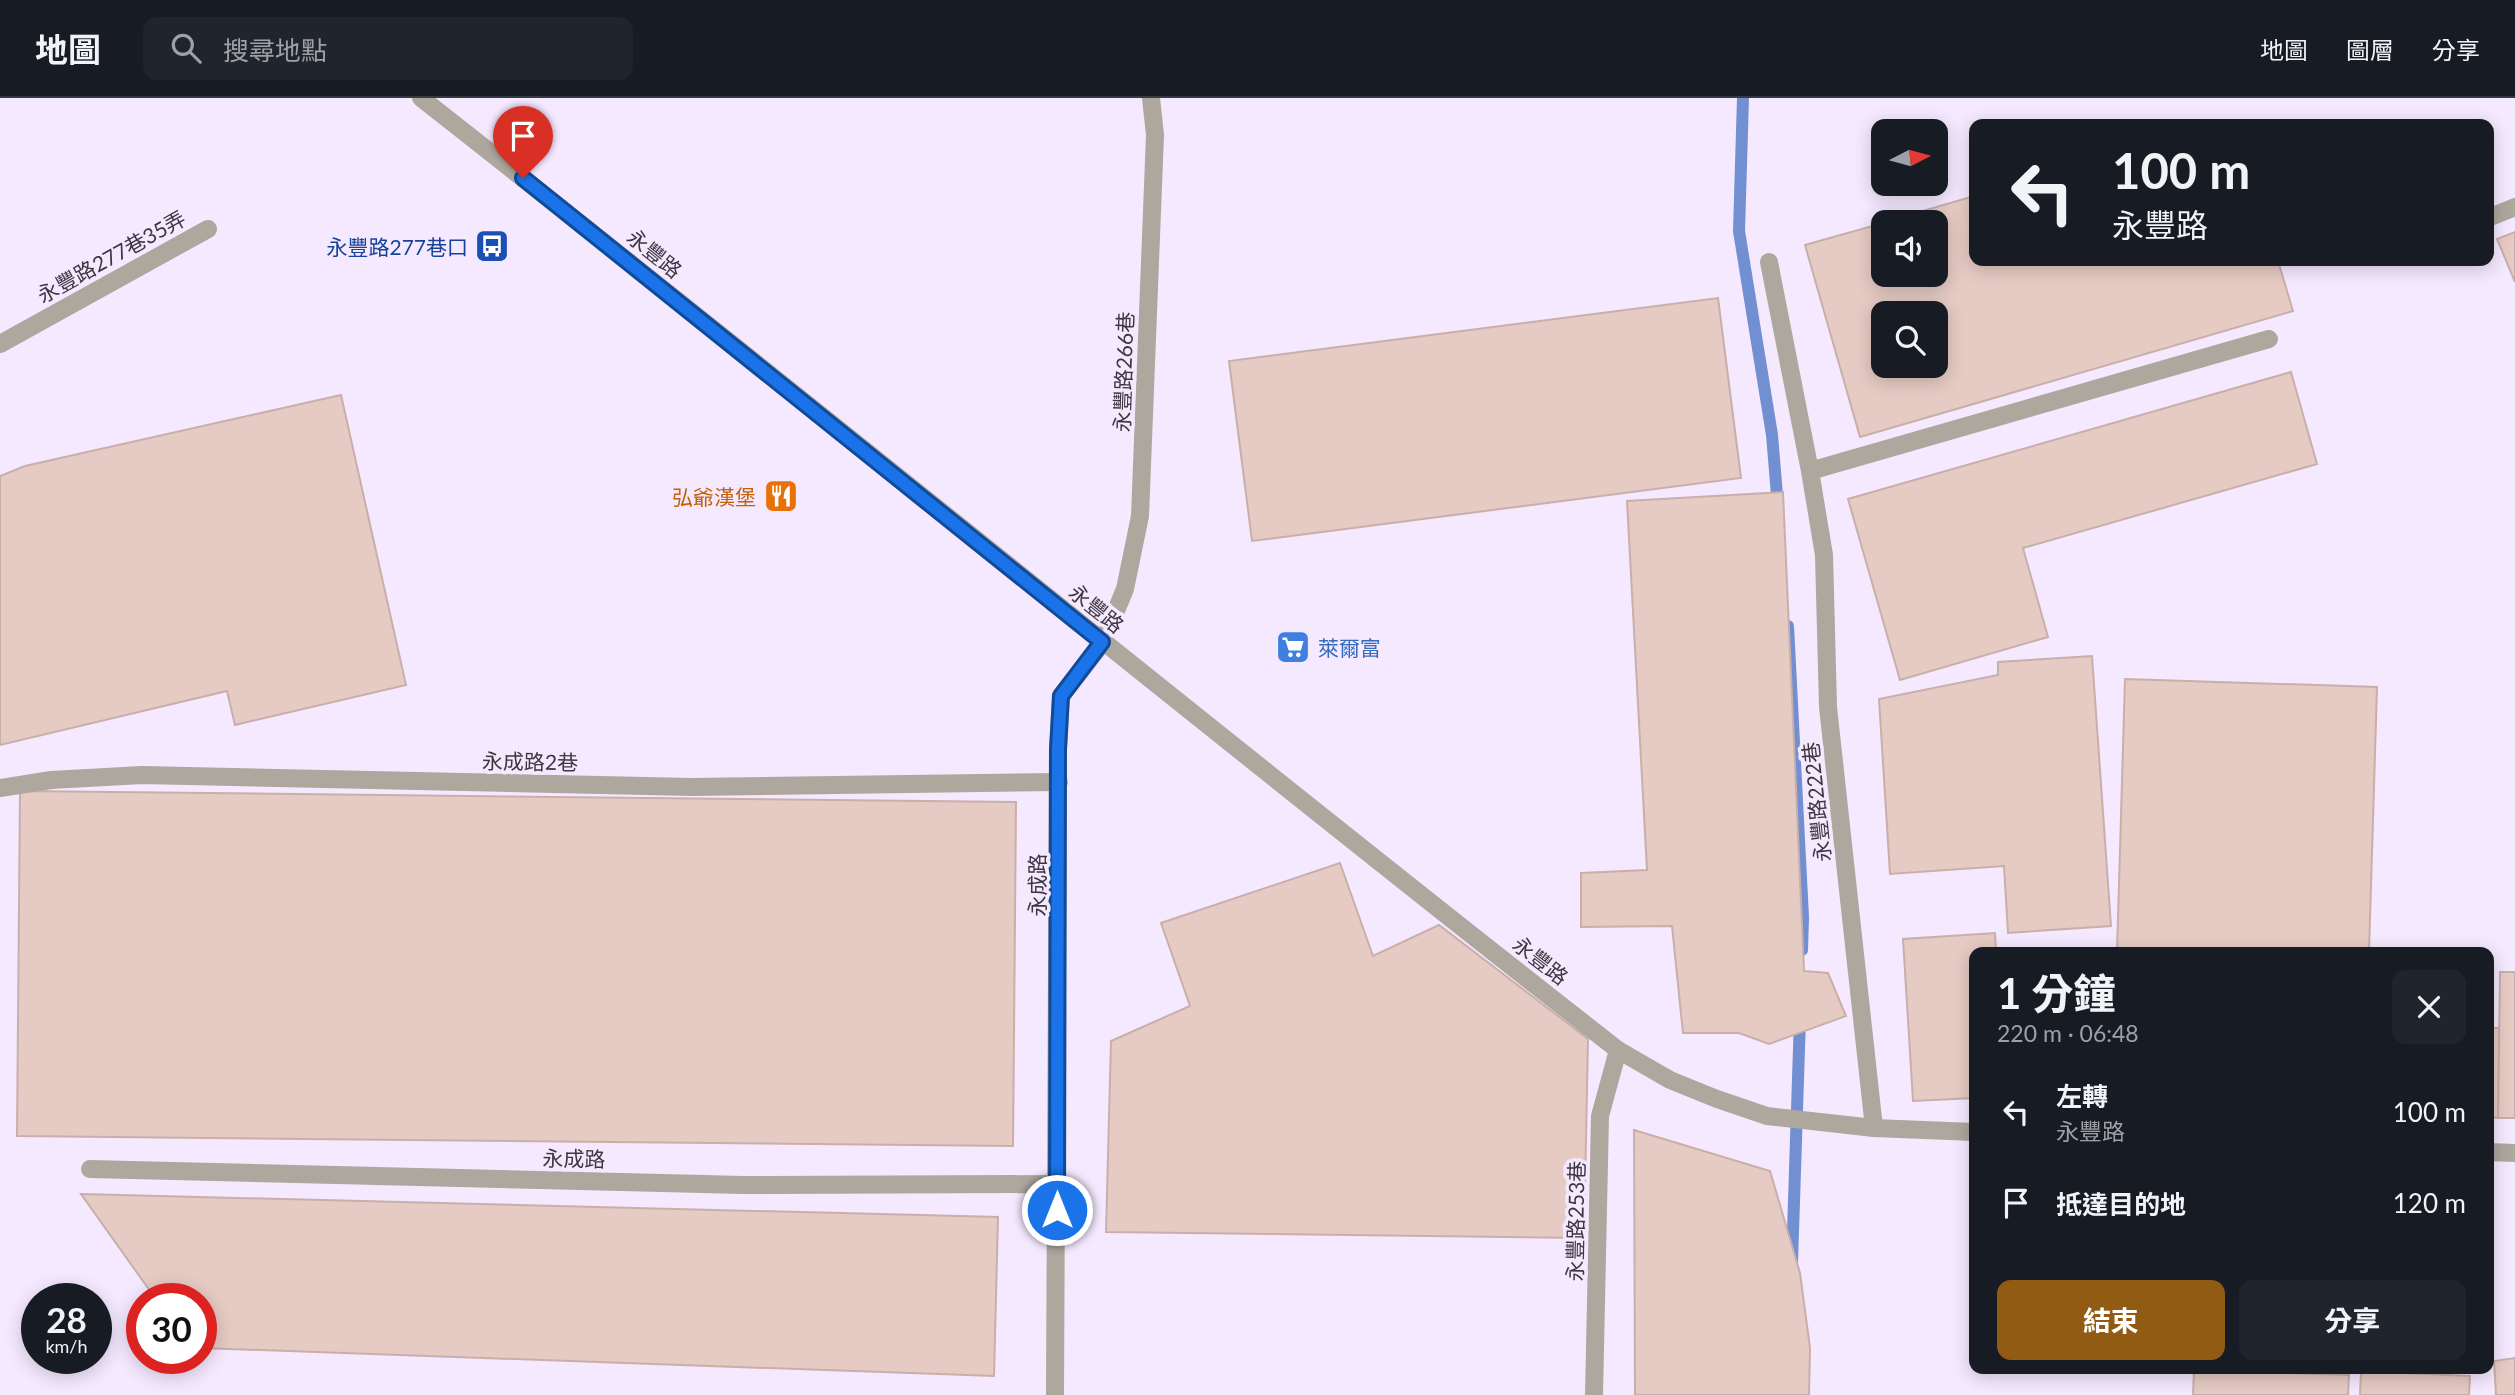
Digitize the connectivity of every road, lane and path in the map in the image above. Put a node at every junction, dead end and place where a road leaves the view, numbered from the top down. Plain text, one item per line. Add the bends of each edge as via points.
1 (421, 98) edge
2 (1151, 98) edge
3 (442, 106) edge
4 (2515, 207) edge
5 (2494, 216) edge
6 (208, 229) dead end
7 (1769, 262) dead end
8 (2269, 339) dead end
9 (0, 344) edge
10 (1810, 471) junction
11 (1102, 642) junction
12 (1059, 782) junction
13 (0, 788) edge
14 (1618, 1050) junction
15 (1874, 1128) junction
16 (1969, 1132) edge
17 (2494, 1152) edge
18 (2515, 1153) edge
19 (90, 1169) dead end
20 (1057, 1184) junction
21 (1055, 1395) edge
22 (1594, 1395) edge

1 - 3 street, 永豐路
2 - 11 street, 永豐路266巷 via 1155,135 1140,516 1125,589
3 - 11 street, 永豐路
4 - 5 street
6 - 9 street, 永豐路277巷35弄
7 - 10 street, 永豐路222巷
8 - 10 street
10 - 15 street, 永豐路222巷 via 1824,555 1828,707
11 - 12 street, 永成路 via 1061,696
11 - 14 street, 永豐路
12 - 13 street, 永成路2巷 via 692,787 142,775
12 - 20 street, 永成路
14 - 15 street, 永豐路 via 1670,1080 1767,1116
14 - 22 street, 永豐路253巷 via 1600,1116
15 - 16 street
17 - 18 street
19 - 20 street, 永成路 via 744,1185
20 - 21 street, 永成路

